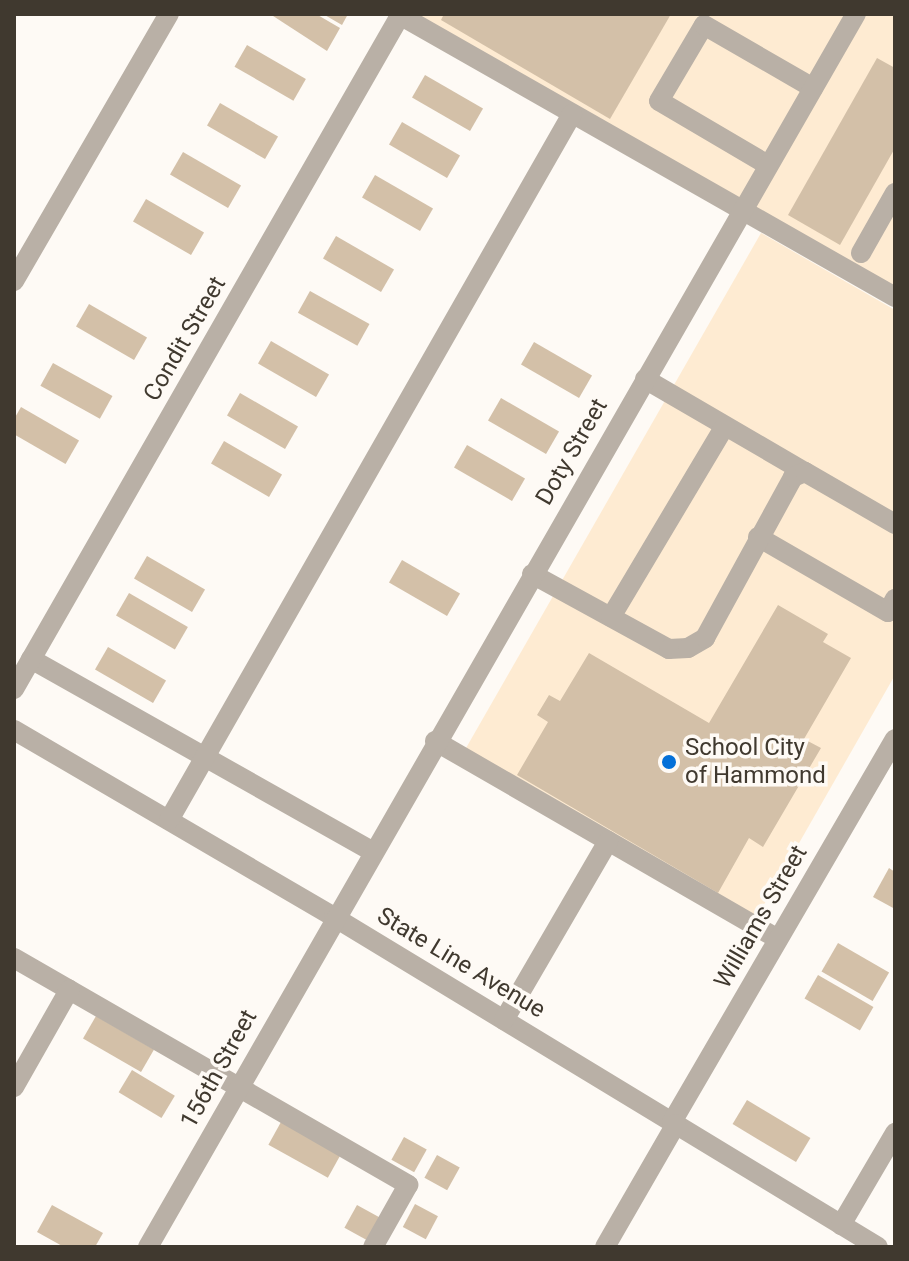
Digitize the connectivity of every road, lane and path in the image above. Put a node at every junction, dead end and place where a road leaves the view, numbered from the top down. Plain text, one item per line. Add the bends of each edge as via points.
1 (169, 14) edge
2 (400, 14) edge
3 (856, 14) edge
4 (813, 88) junction
5 (572, 114) junction
6 (768, 165) junction
7 (895, 193) edge
8 (742, 211) junction
9 (861, 253) dead end
10 (14, 281) edge
11 (895, 297) edge
12 (645, 379) junction
13 (725, 426) junction
14 (805, 472) junction
15 (895, 524) edge
16 (758, 537) junction
17 (532, 574) junction
18 (895, 599) edge
19 (611, 617) junction
20 (31, 659) junction
21 (14, 689) edge
22 (14, 730) edge
23 (895, 739) edge
24 (435, 741) junction
25 (204, 759) junction
26 (169, 820) junction
27 (608, 841) junction
28 (372, 851) junction
29 (334, 917) junction
30 (778, 939) junction
31 (14, 958) edge
32 (69, 990) junction
33 (504, 1020) junction
34 (14, 1087) edge
35 (239, 1088) junction
36 (674, 1123) junction
37 (895, 1133) edge
38 (841, 1225) junction
39 (148, 1247) edge
40 (373, 1247) edge
41 (605, 1247) edge
42 (878, 1247) edge

1 - 10 street
2 - 5 street
2 - 20 street, Condit Street
3 - 4 street, Doty Street
4 - 6 street, Doty Street
4 - 6 street via 704,25 659,101
5 - 8 street
5 - 25 street
6 - 8 street, Doty Street
7 - 9 street
8 - 11 street
8 - 12 street, Doty Street
12 - 13 street
12 - 17 street, Doty Street
13 - 14 street
13 - 19 street
14 - 15 street
14 - 16 street via 785,488
16 - 18 street via 888,612
16 - 19 street via 705,638 688,648 669,649
17 - 19 street
17 - 24 street, Doty Street
20 - 21 street, Condit Street
20 - 25 street
22 - 26 street, State Line Avenue
23 - 30 street, Williams Street
24 - 27 street
24 - 28 street, Doty Street
25 - 26 street
25 - 28 street
26 - 29 street, State Line Avenue
27 - 30 street
27 - 33 street
28 - 29 street, Doty Street
29 - 33 street, State Line Avenue
29 - 35 street, 156th Street
30 - 36 street, Williams Street
31 - 32 street
32 - 34 street
32 - 35 street
33 - 36 street, State Line Avenue
35 - 39 street, 156th Street
35 - 40 street via 408,1185
36 - 38 street, State Line Avenue
36 - 41 street, Williams Street
37 - 38 street
38 - 42 street, State Line Avenue

